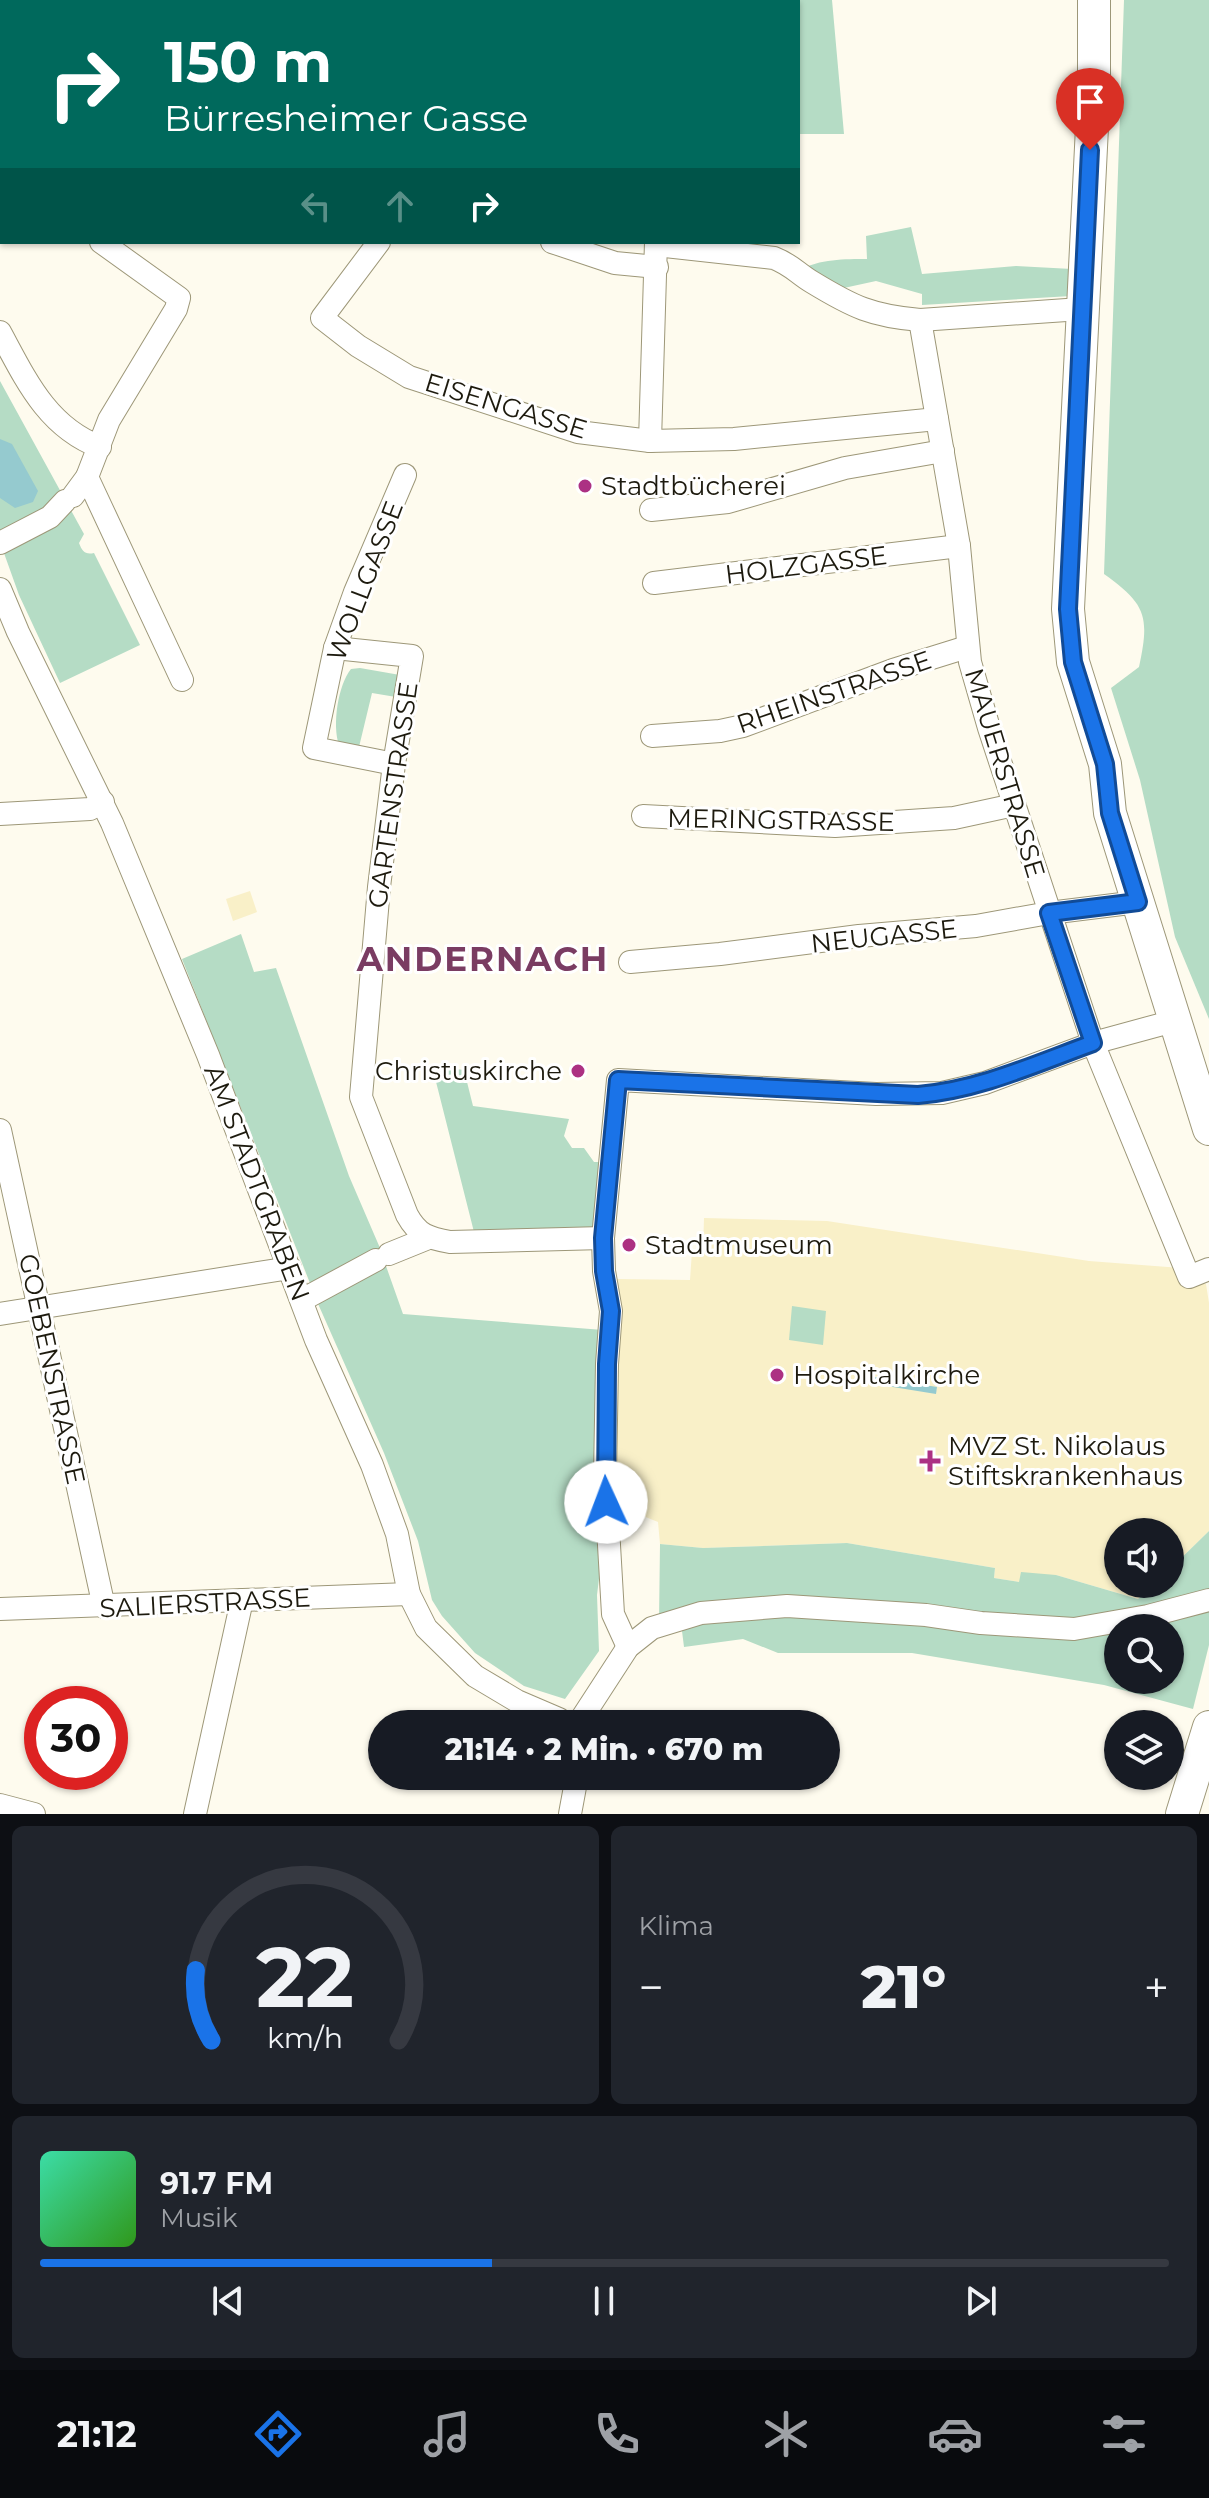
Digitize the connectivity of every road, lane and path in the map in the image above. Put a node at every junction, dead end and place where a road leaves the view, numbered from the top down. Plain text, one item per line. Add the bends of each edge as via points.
1 (1094, 0) edge
2 (104, 244) edge
3 (378, 244) edge
4 (558, 244) edge
5 (656, 251) edge
6 (1081, 309) junction
7 (920, 320) junction
8 (0, 332) edge
9 (937, 419) junction
10 (60, 425) junction
11 (650, 441) junction
12 (100, 447) junction
13 (943, 451) junction
14 (69, 456) dead end
15 (405, 475) dead end
16 (87, 477) junction
17 (651, 510) dead end
18 (0, 543) edge
19 (959, 546) junction
20 (654, 583) dead end
21 (0, 589) edge
22 (967, 647) junction
23 (335, 648) junction
24 (182, 680) dead end
25 (652, 736) dead end
26 (394, 764) junction
27 (103, 802) junction
28 (1014, 805) junction
29 (0, 814) edge
30 (643, 816) dead end
31 (1138, 902) junction
32 (1049, 913) junction
33 (630, 962) dead end
34 (1174, 1021) junction
35 (1093, 1043) junction
36 (1209, 1129) edge
37 (0, 1130) edge
38 (603, 1238) junction
39 (426, 1239) junction
40 (290, 1268) junction
41 (1209, 1269) edge
42 (302, 1300) junction
43 (38, 1308) junction
44 (0, 1314) edge
45 (409, 1594) junction
46 (242, 1600) junction
47 (1209, 1600) edge
48 (104, 1607) junction
49 (0, 1609) edge
50 (628, 1647) junction
51 (538, 1710) edge
52 (587, 1710) edge
53 (1209, 1727) edge
54 (574, 1790) edge
55 (0, 1805) edge
56 (34, 1814) edge
57 (195, 1814) edge
58 (570, 1814) edge
59 (1182, 1814) edge

1 - 6 street
2 - 12 street via 179,298 109,420
3 - 11 street, EISENGASSE via 322,318 358,346 409,377 578,432
4 - 5 street via 615,263
5 - 7 street via 774,258 861,310
5 - 11 street
6 - 7 street
6 - 31 street via 1070,635 1079,689 1105,764 1110,813
7 - 9 street, MAUERSTRASSE
8 - 10 street via 30,387
9 - 11 street, EISENGASSE via 734,439
9 - 13 street, MAUERSTRASSE
10 - 12 street
10 - 14 street
12 - 16 street
13 - 17 street via 845,468 728,502
13 - 19 street, MAUERSTRASSE
15 - 23 street, WOLLGASSE
16 - 18 street via 50,517
16 - 24 street
19 - 20 street, HOLZGASSE
19 - 22 street, MAUERSTRASSE
21 - 27 street, AM STADTGRABEN
22 - 25 street, RHEINSTRASSE via 743,726
22 - 28 street, MAUERSTRASSE
23 - 26 street, WOLLGASSE via 314,748
23 - 26 street, GARTENSTRASSE via 412,656
26 - 39 street, GARTENSTRASSE via 361,1097 407,1215
27 - 29 street via 90,809
27 - 40 street, AM STADTGRABEN
28 - 30 street, MERINGSTRASSE via 954,818 835,826
28 - 32 street, MAUERSTRASSE
31 - 32 street, NEUGASSE
31 - 34 street
32 - 33 street, NEUGASSE via 976,926
32 - 35 street, MAUERSTRASSE
34 - 35 street
34 - 36 street
35 - 38 street via 973,1087 918,1095 618,1080
35 - 41 street, MAUERSTRASSE via 1189,1277
37 - 43 street, GOEBENSTRASSE
38 - 39 street via 465,1243
38 - 50 street via 611,1311 605,1476 609,1555 613,1614
39 - 42 street
40 - 42 street, AM STADTGRABEN
40 - 43 street
42 - 45 street, AM STADTGRABEN via 372,1465 397,1534
43 - 44 street
43 - 48 street, GOEBENSTRASSE
45 - 46 street, SALIERSTRASSE
45 - 51 street, AM STADTGRABEN via 426,1628 475,1676
46 - 48 street, SALIERSTRASSE
46 - 57 street
47 - 50 street via 1074,1629 787,1606 701,1613 652,1628
48 - 49 street, SALIERSTRASSE
50 - 52 street
53 - 59 street
54 - 58 street
55 - 56 street

